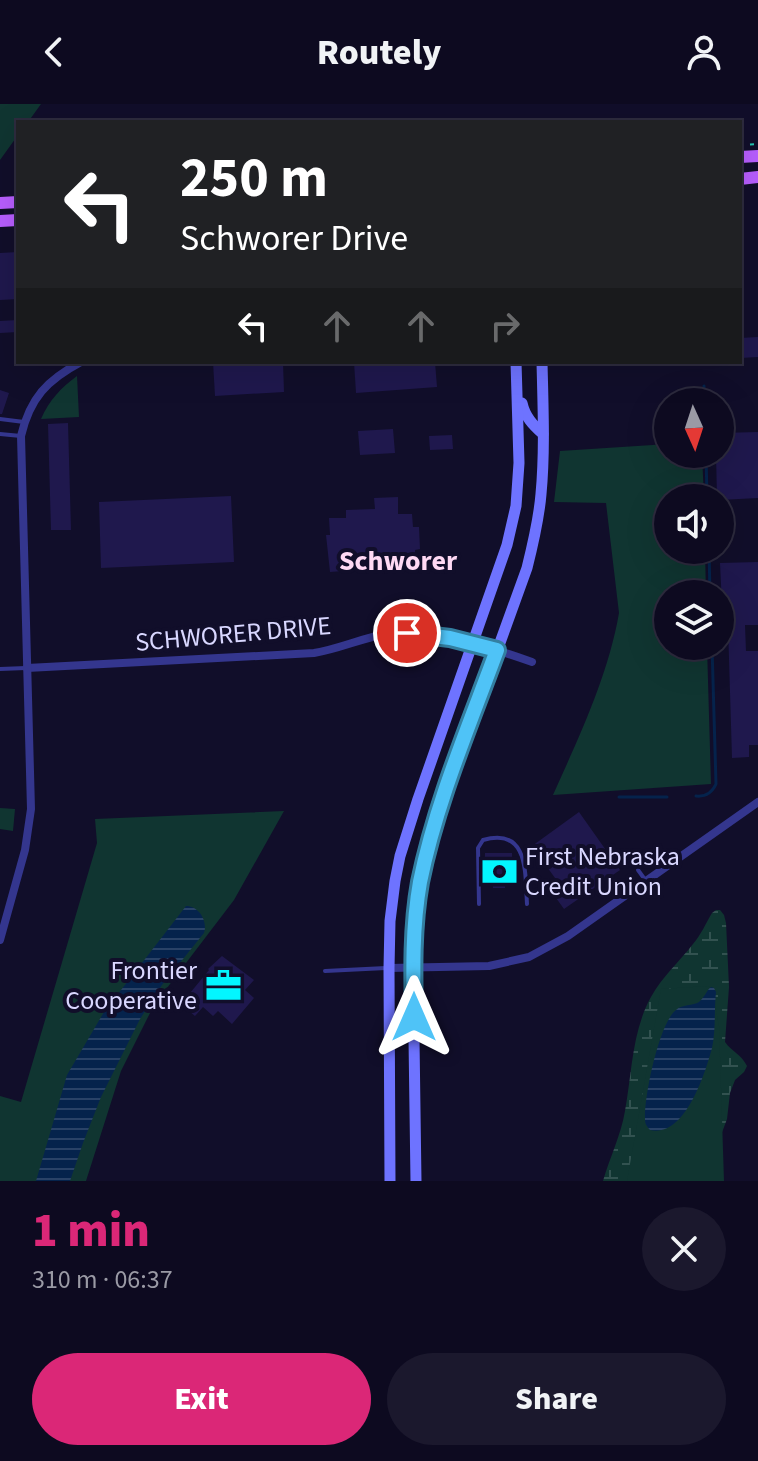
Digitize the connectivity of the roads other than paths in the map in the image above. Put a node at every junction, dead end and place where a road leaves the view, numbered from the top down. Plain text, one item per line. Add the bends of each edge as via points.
1 (77, 364) edge
2 (516, 364) edge
3 (542, 364) edge
4 (517, 383) junction
5 (0, 419) edge
6 (24, 422) junction
7 (0, 434) edge
8 (543, 434) junction
9 (21, 436) junction
10 (472, 643) junction
11 (497, 650) junction
12 (532, 662) dead end
13 (27, 668) junction
14 (0, 669) edge
15 (758, 802) edge
16 (656, 858) dead end
17 (664, 868) junction
18 (638, 870) dead end
19 (646, 881) junction
20 (479, 904) dead end
21 (527, 904) dead end
22 (0, 940) edge
23 (389, 968) junction
24 (413, 968) junction
25 (325, 971) dead end
26 (390, 1181) edge
27 (416, 1181) edge

1 - 6 street via 43,388
2 - 4 main road
3 - 8 main road
4 - 8 main road via 524,412
4 - 10 main road via 516,506
5 - 6 lane
6 - 9 street
7 - 9 lane
8 - 11 main road via 534,542
9 - 13 street
10 - 11 street, SCHWORER DRIVE
10 - 13 street, SCHWORER DRIVE via 395,633 314,653
10 - 23 main road via 400,856
11 - 12 street, SCHWORER DRIVE
11 - 24 main road via 431,840 416,908
13 - 14 lane
13 - 22 street via 29,832
15 - 17 street
16 - 17 lane
17 - 19 street
18 - 19 lane
19 - 24 street via 529,957 489,966
20 - 21 lane via 478,848 483,840 499,837 511,841 524,859
23 - 24 street
23 - 25 lane
23 - 26 main road
24 - 27 main road

